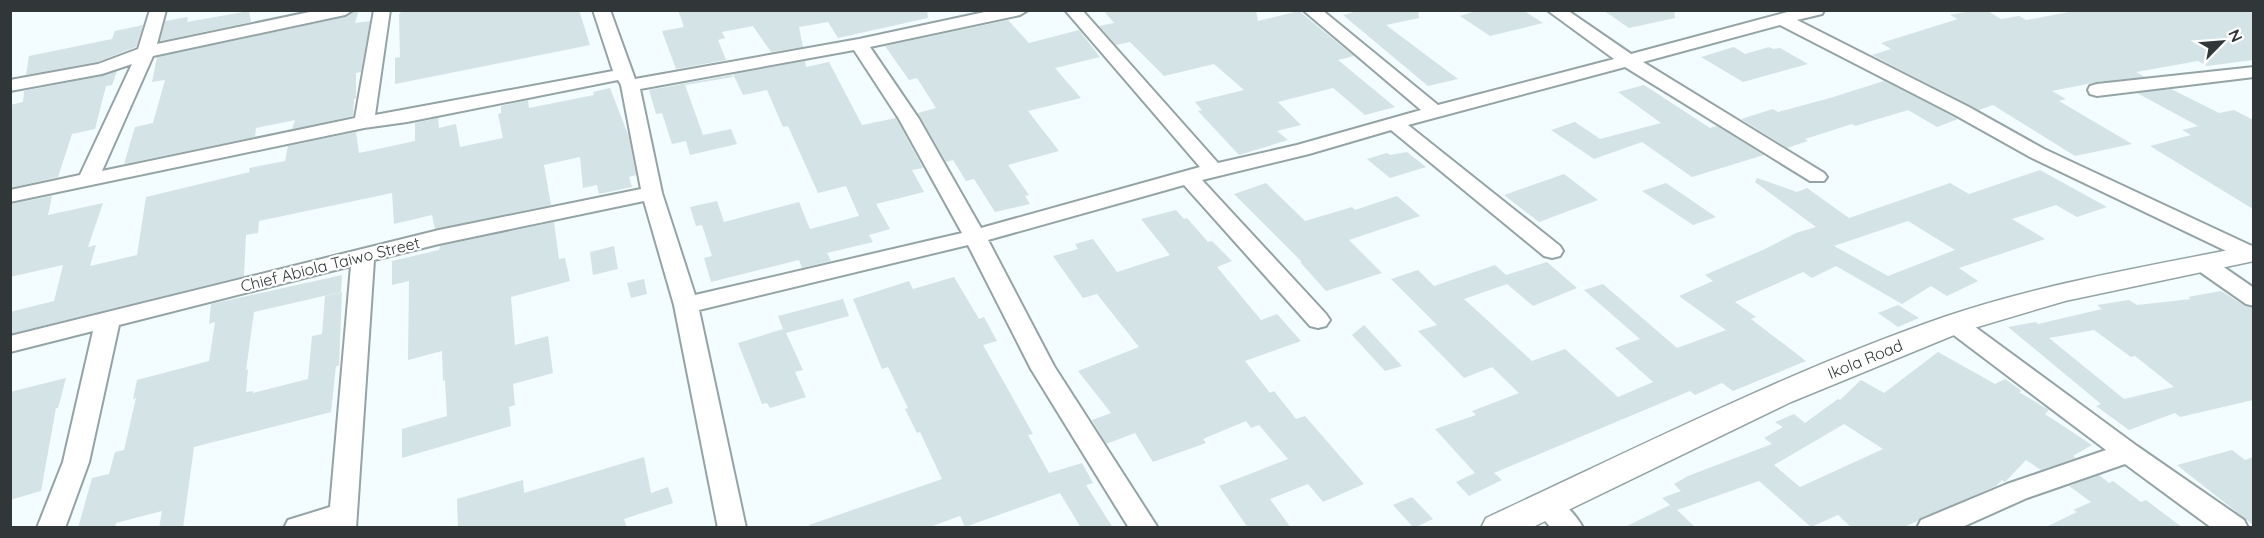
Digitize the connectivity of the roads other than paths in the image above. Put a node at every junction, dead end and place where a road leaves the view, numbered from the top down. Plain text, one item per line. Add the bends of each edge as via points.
1 (158, 10) edge
2 (345, 10) edge
3 (382, 10) edge
4 (601, 10) edge
5 (1020, 10) edge
6 (1073, 10) edge
7 (1311, 10) edge
8 (1555, 10) edge
9 (1816, 10) edge
10 (1781, 19) junction
11 (860, 44) junction
12 (146, 52) junction
13 (1629, 62) junction
14 (2253, 72) edge
15 (627, 80) junction
16 (10, 86) edge
17 (2097, 90) dead end
18 (1436, 113) junction
19 (364, 122) junction
20 (1394, 123) junction
21 (1213, 170) junction
22 (1188, 177) junction
23 (1817, 177) dead end
24 (88, 180) junction
25 (652, 193) junction
26 (10, 196) edge
27 (975, 237) junction
28 (1552, 251) dead end
29 (2252, 253) edge
30 (363, 257) junction
31 (2204, 264) junction
32 (2253, 299) edge
33 (686, 305) junction
34 (108, 319) junction
35 (1318, 320) dead end
36 (1955, 324) junction
37 (10, 344) edge
38 (2128, 453) junction
39 (1546, 505) junction
40 (343, 520) edge
41 (51, 528) edge
42 (298, 528) edge
43 (732, 528) edge
44 (1144, 528) edge
45 (1498, 528) edge
46 (1569, 528) edge
47 (1931, 528) edge
48 (2234, 528) edge

1 - 12 street
2 - 12 street
3 - 19 street
4 - 15 street
5 - 11 street
6 - 21 street
7 - 18 street
8 - 13 street
9 - 10 street
10 - 13 street
10 - 29 street via 2037,153
11 - 15 street
11 - 27 street via 909,119
12 - 16 street via 102,69
12 - 24 street
13 - 18 street
13 - 23 street
14 - 17 street
15 - 19 street
15 - 25 street
18 - 20 street
19 - 24 street
20 - 21 street via 1302,150
20 - 28 street
21 - 22 street
22 - 27 street
22 - 35 street
24 - 26 street
25 - 30 street, Chief Abiola Taiwo Street via 439,237
25 - 33 street
27 - 33 street
27 - 44 street via 1043,369
29 - 31 street, Ikola Road
30 - 34 street, Chief Abiola Taiwo Street
30 - 40 street
31 - 32 street
31 - 36 street, Ikola Road via 2098,284
33 - 43 street
34 - 37 street, Chief Abiola Taiwo Street
34 - 41 street via 76,462
36 - 38 street
36 - 39 street, Ikola Road via 1864,358 1728,418
38 - 47 street via 2017,490
38 - 48 street
39 - 45 street, Ikola Road
39 - 46 street
40 - 42 street

